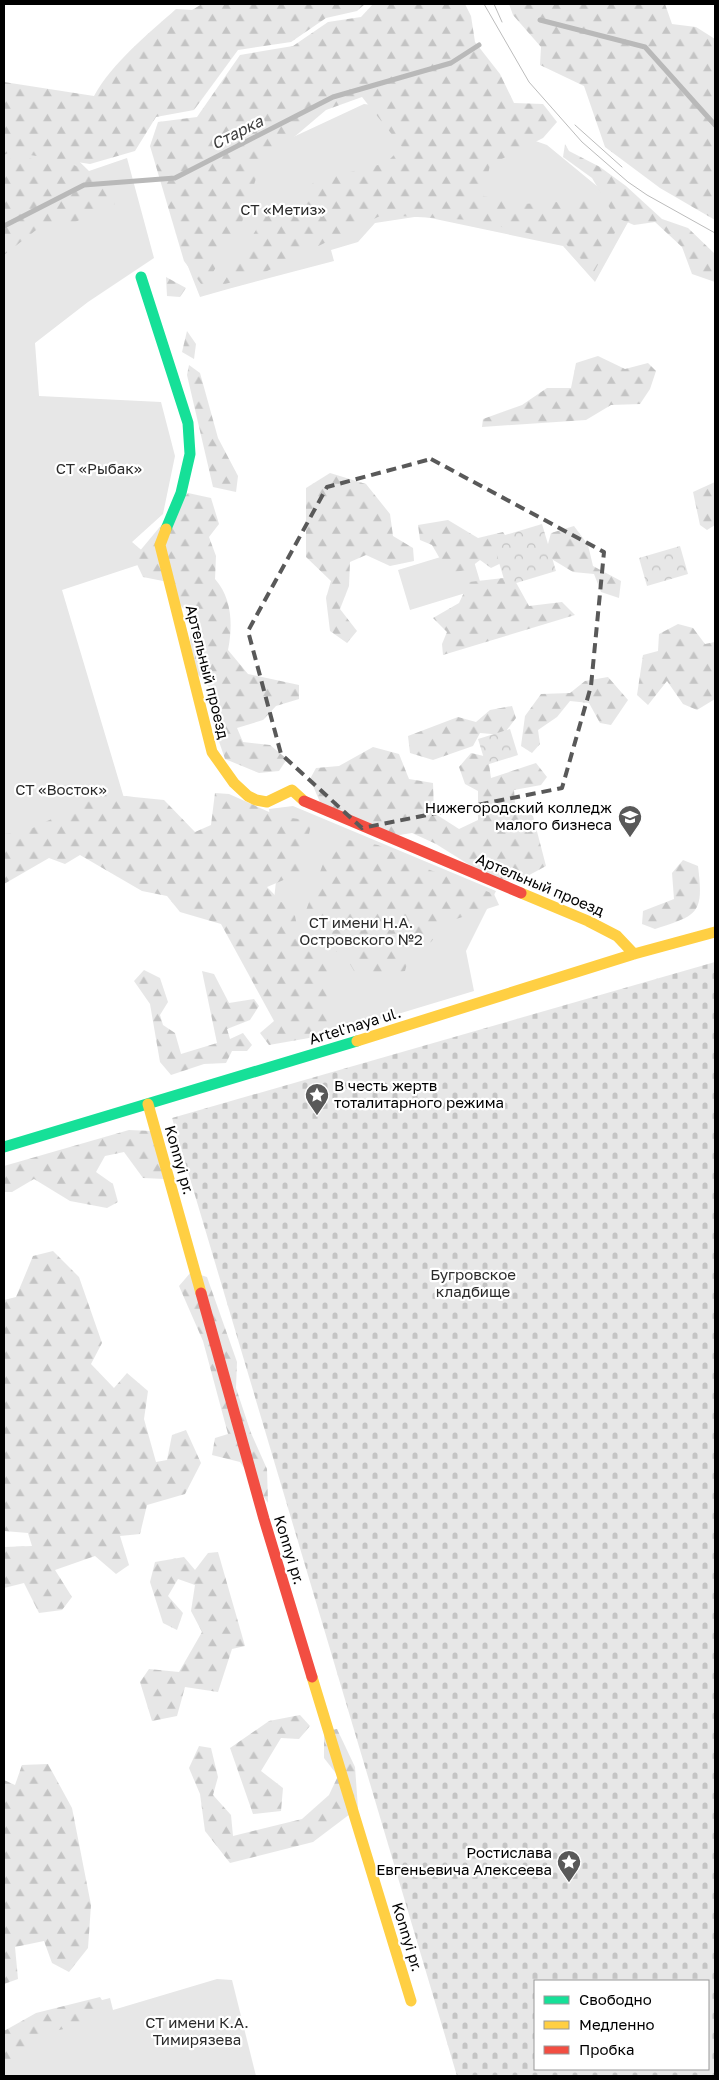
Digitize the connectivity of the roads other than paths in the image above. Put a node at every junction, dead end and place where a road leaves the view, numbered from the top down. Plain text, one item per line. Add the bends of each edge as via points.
1 (140, 277) dead end
2 (715, 932) edge
3 (634, 954) junction
4 (148, 1104) junction
5 (4, 1147) edge
6 (411, 2001) dead end

1 - 3 street, Артельный проезд via 188,423 190,454 181,493 160,545 212,752 228,775 249,798 265,802 292,790 305,802 588,921 617,936
2 - 3 street, Artel'naya ul.
3 - 4 street, Artel'naya ul.
4 - 5 street, Artel'naya ul.
4 - 6 street, Konnyi pr. via 264,1520

